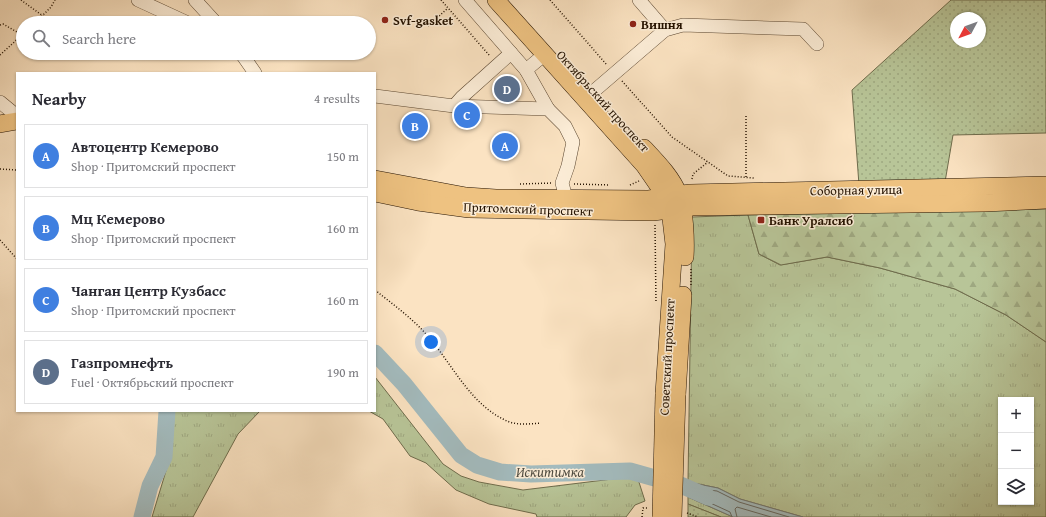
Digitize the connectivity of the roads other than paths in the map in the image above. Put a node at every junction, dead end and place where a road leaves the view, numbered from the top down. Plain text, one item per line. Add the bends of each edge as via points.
1 (138, 0) edge
2 (195, 0) edge
3 (465, 0) edge
4 (496, 0) edge
5 (512, 0) edge
6 (639, 0) edge
7 (173, 16) edge
8 (210, 16) edge
9 (665, 30) junction
10 (817, 44) dead end
11 (511, 53) junction
12 (545, 54) junction
13 (246, 60) edge
14 (526, 70) junction
15 (254, 72) edge
16 (594, 91) junction
17 (376, 96) edge
18 (0, 102) edge
19 (454, 106) junction
20 (548, 109) junction
21 (16, 115) edge
22 (16, 121) edge
23 (0, 124) edge
24 (16, 132) edge
25 (0, 135) edge
26 (376, 179) edge
27 (1046, 185) edge
28 (564, 191) junction
29 (376, 193) edge
30 (851, 198) junction
31 (1046, 200) edge
32 (674, 203) junction
33 (671, 395) junction
34 (661, 517) edge
35 (673, 517) edge

1 - 7 street
2 - 8 street
3 - 11 street
4 - 12 main road, Октябрьский проспект
5 - 16 main road, Октябрьский проспект
6 - 9 street
9 - 10 street via 683,25 803,29
9 - 16 street
11 - 14 street
11 - 19 street
12 - 14 street
12 - 32 main road, Октябрьский проспект via 644,165
13 - 15 street
14 - 20 street
16 - 32 main road, Октябрьский проспект via 665,172
17 - 19 street
18 - 21 street
19 - 20 street
20 - 28 street via 565,126 573,142
22 - 23 main road
24 - 25 main road
26 - 28 main road, Притомский проспект via 477,197
27 - 30 main road, Соборная улица
28 - 32 main road, Притомский проспект
29 - 32 main road, Притомский проспект via 469,209 653,212
30 - 31 main road, Соборная улица
30 - 32 main road, Соборная улица via 690,193
32 - 33 main road, Советский проспект
33 - 34 main road, Советский проспект, bridge
33 - 35 main road, Советский проспект, bridge

